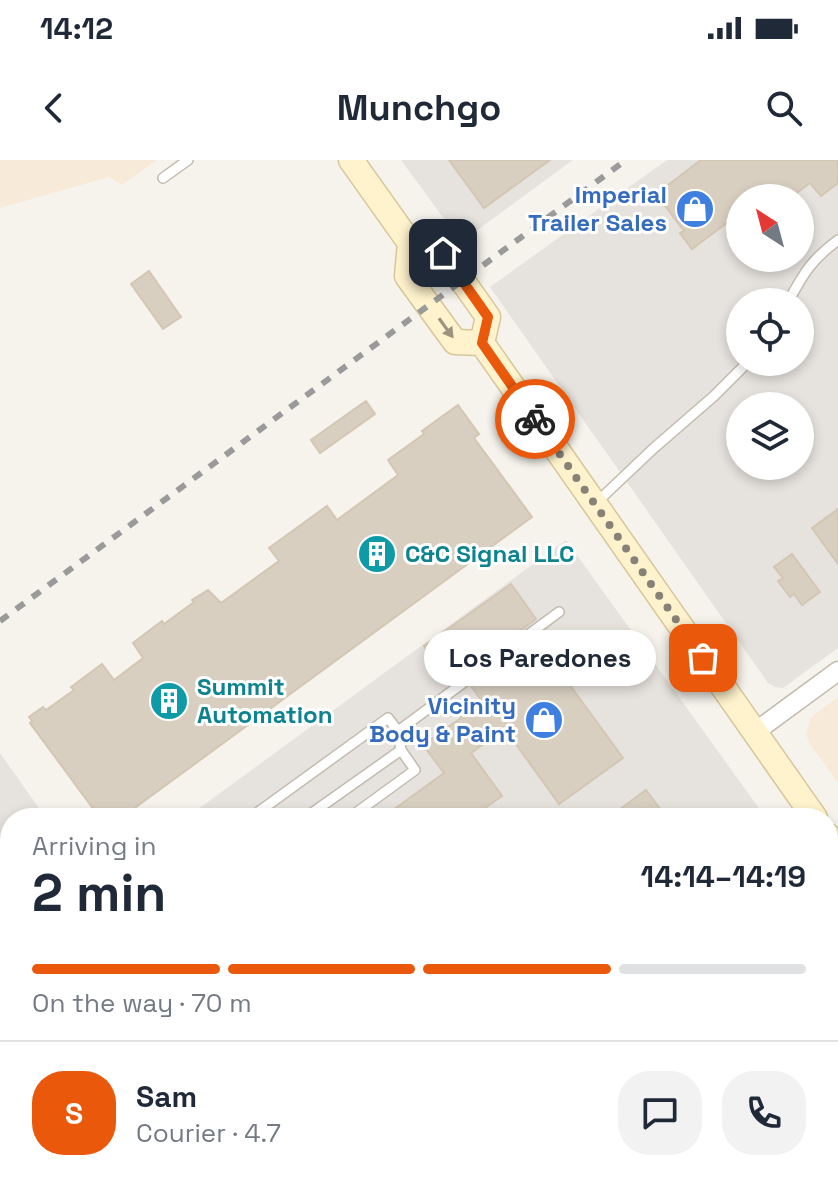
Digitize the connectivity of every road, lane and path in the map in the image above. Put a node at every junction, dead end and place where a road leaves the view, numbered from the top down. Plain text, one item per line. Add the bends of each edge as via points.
1 (188, 160) edge
2 (351, 160) edge
3 (163, 178) dead end
4 (838, 240) edge
5 (410, 243) junction
6 (796, 288) edge
7 (482, 343) junction
8 (734, 376) edge
9 (595, 504) junction
10 (559, 612) dead end
11 (838, 671) edge
12 (398, 731) junction
13 (755, 732) junction
14 (401, 750) junction
15 (264, 808) edge
16 (319, 808) edge
17 (363, 808) edge
18 (808, 808) edge

1 - 3 lane
2 - 5 main road
4 - 6 lane via 818,254
5 - 7 main road via 443,253 456,271 488,317
5 -> 7 main road via 407,276 455,342
7 - 9 main road
8 - 9 lane
9 - 13 main road
10 - 12 lane
11 - 13 street
12 - 14 lane
12 - 15 lane via 388,718
13 - 18 main road
14 - 16 lane
14 - 17 lane via 415,770

